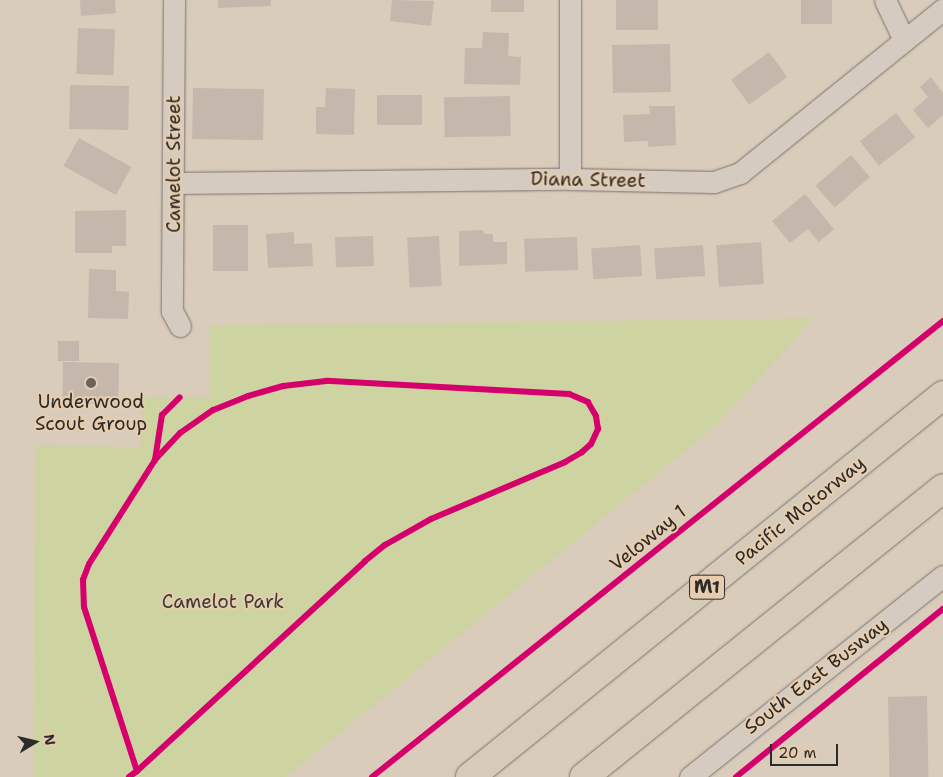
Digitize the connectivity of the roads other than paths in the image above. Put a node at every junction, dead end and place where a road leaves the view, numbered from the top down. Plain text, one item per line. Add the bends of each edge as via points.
1 (174, 0) edge
2 (570, 0) edge
3 (885, 0) edge
4 (943, 9) edge
5 (904, 40) junction
6 (570, 179) junction
7 (174, 183) junction
8 (180, 326) dead end
9 (943, 395) edge
10 (943, 488) edge
11 (943, 576) edge
12 (470, 777) edge
13 (584, 777) edge
14 (690, 777) edge

1 - 7 street, Camelot Street
2 - 6 street
3 - 5 street
4 - 5 street, Diana Street
5 - 6 street, Diana Street via 740,173 714,182
6 - 7 street, Diana Street
7 - 8 street, Camelot Street via 172,311
9 - 12 highway, Pacific Motorway / M1
10 - 13 highway
11 - 14 street, South East Busway

